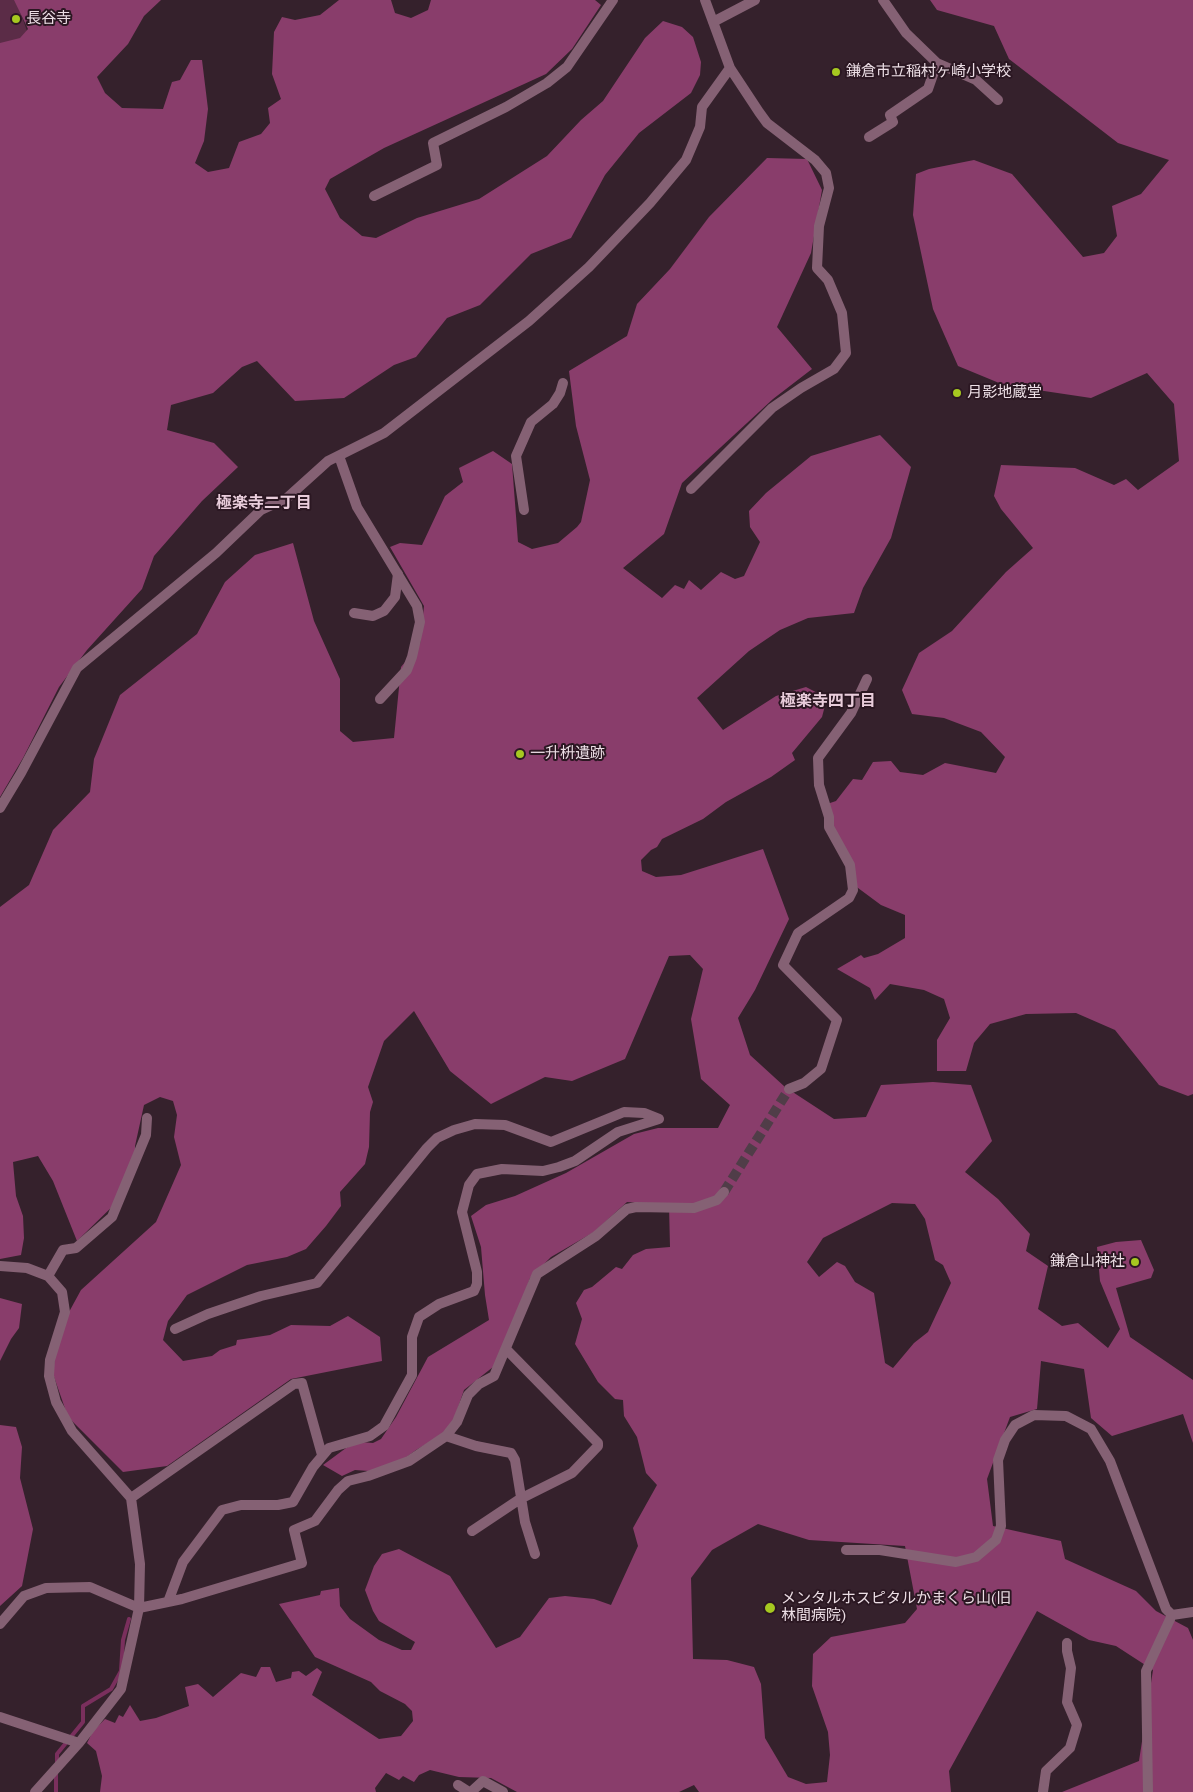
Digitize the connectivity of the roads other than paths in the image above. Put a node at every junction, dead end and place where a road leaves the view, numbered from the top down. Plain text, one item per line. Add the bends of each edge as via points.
1 (613, 0) edge
2 (704, 0) edge
3 (755, 0) edge
4 (883, 0) edge
5 (713, 22) junction
6 (937, 63) junction
7 (730, 68) junction
8 (998, 100) dead end
9 (869, 137) dead end
10 (374, 196) dead end
11 (563, 383) dead end
12 (339, 456) junction
13 (691, 489) dead end
14 (524, 510) dead end
15 (398, 574) junction
16 (354, 613) dead end
17 (867, 679) dead end
18 (380, 700) dead end
19 (0, 808) edge
20 (789, 1089) tunnel mouth
21 (148, 1118) dead end
22 (724, 1192) tunnel mouth
23 (0, 1266) edge
24 (48, 1276) junction
25 (175, 1329) dead end
26 (506, 1349) junction
27 (446, 1436) junction
28 (322, 1455) junction
29 (131, 1498) junction
30 (520, 1499) junction
31 (472, 1531) dead end
32 (846, 1550) dead end
33 (535, 1554) dead end
34 (168, 1602) junction
35 (139, 1608) junction
36 (1193, 1612) edge
37 (1172, 1615) junction
38 (0, 1624) edge
39 (1067, 1643) dead end
40 (0, 1717) edge
41 (79, 1743) junction
42 (458, 1785) dead end
43 (35, 1792) edge
44 (470, 1792) edge
45 (503, 1792) edge
46 (1043, 1792) edge
47 (1148, 1792) edge

1 - 10 street via 567,68 506,107 433,143 437,165
2 - 5 street
3 - 5 street
4 - 6 street via 906,33
5 - 7 street
6 - 8 street via 976,80
6 - 9 street via 928,89 890,115 893,122
7 - 12 street via 702,108 700,127 686,160 589,267 529,321 384,433
7 - 13 street via 767,123 815,160 826,173 829,188 819,226 817,268 828,280 842,313 846,353 834,369 772,408
11 - 14 street via 553,404 531,422 516,456
12 - 15 street via 357,507
12 - 19 street via 328,461 287,498 261,510 216,553 77,668
15 - 16 street via 395,597 384,610 373,616
15 - 18 street via 418,606 420,622 407,670
17 - 20 street via 850,713 818,758 819,784 829,828 850,865 850,898 798,933 783,965 837,1020 821,1069 804,1083
21 - 24 street via 146,1135 112,1217 76,1248 63,1250
22 - 26 street via 717,1200 694,1208 627,1209 596,1236 533,1278
23 - 24 street via 27,1268
24 - 29 street via 62,1292 65,1301 48,1376 56,1402 72,1431
25 - 28 street via 261,1296 317,1283 427,1148 437,1138 454,1130 475,1124 505,1125 551,1142 624,1112 644,1113 658,1119 618,1132 575,1161 559,1166 542,1171 502,1169 477,1174 469,1185 462,1212 476,1272 474,1291 439,1304 419,1317 412,1337 412,1375 384,1426 370,1436 329,1448
26 - 27 street via 494,1376 468,1395 457,1422
26 - 30 street via 598,1443 572,1473
27 - 30 street via 512,1453
27 - 34 street via 409,1461 348,1481 315,1521 294,1530 302,1562
28 - 29 street via 302,1383 294,1384
28 - 34 street via 293,1502 241,1505 222,1510 183,1562
29 - 35 street via 140,1564
30 - 31 street
30 - 33 street
32 - 37 street via 880,1550 956,1562 976,1557 996,1540 1001,1526 998,1460 1005,1440 1015,1425 1034,1415 1066,1416 1091,1429 1110,1461 1166,1609
34 - 35 street
35 - 38 street via 90,1587 59,1586 24,1596
35 - 41 street via 121,1689
36 - 37 street
37 - 47 street via 1146,1671
39 - 46 street via 1071,1668 1067,1702 1077,1725 1070,1748 1046,1771
40 - 41 street
41 - 43 street
42 - 44 street
44 - 45 street via 483,1781

